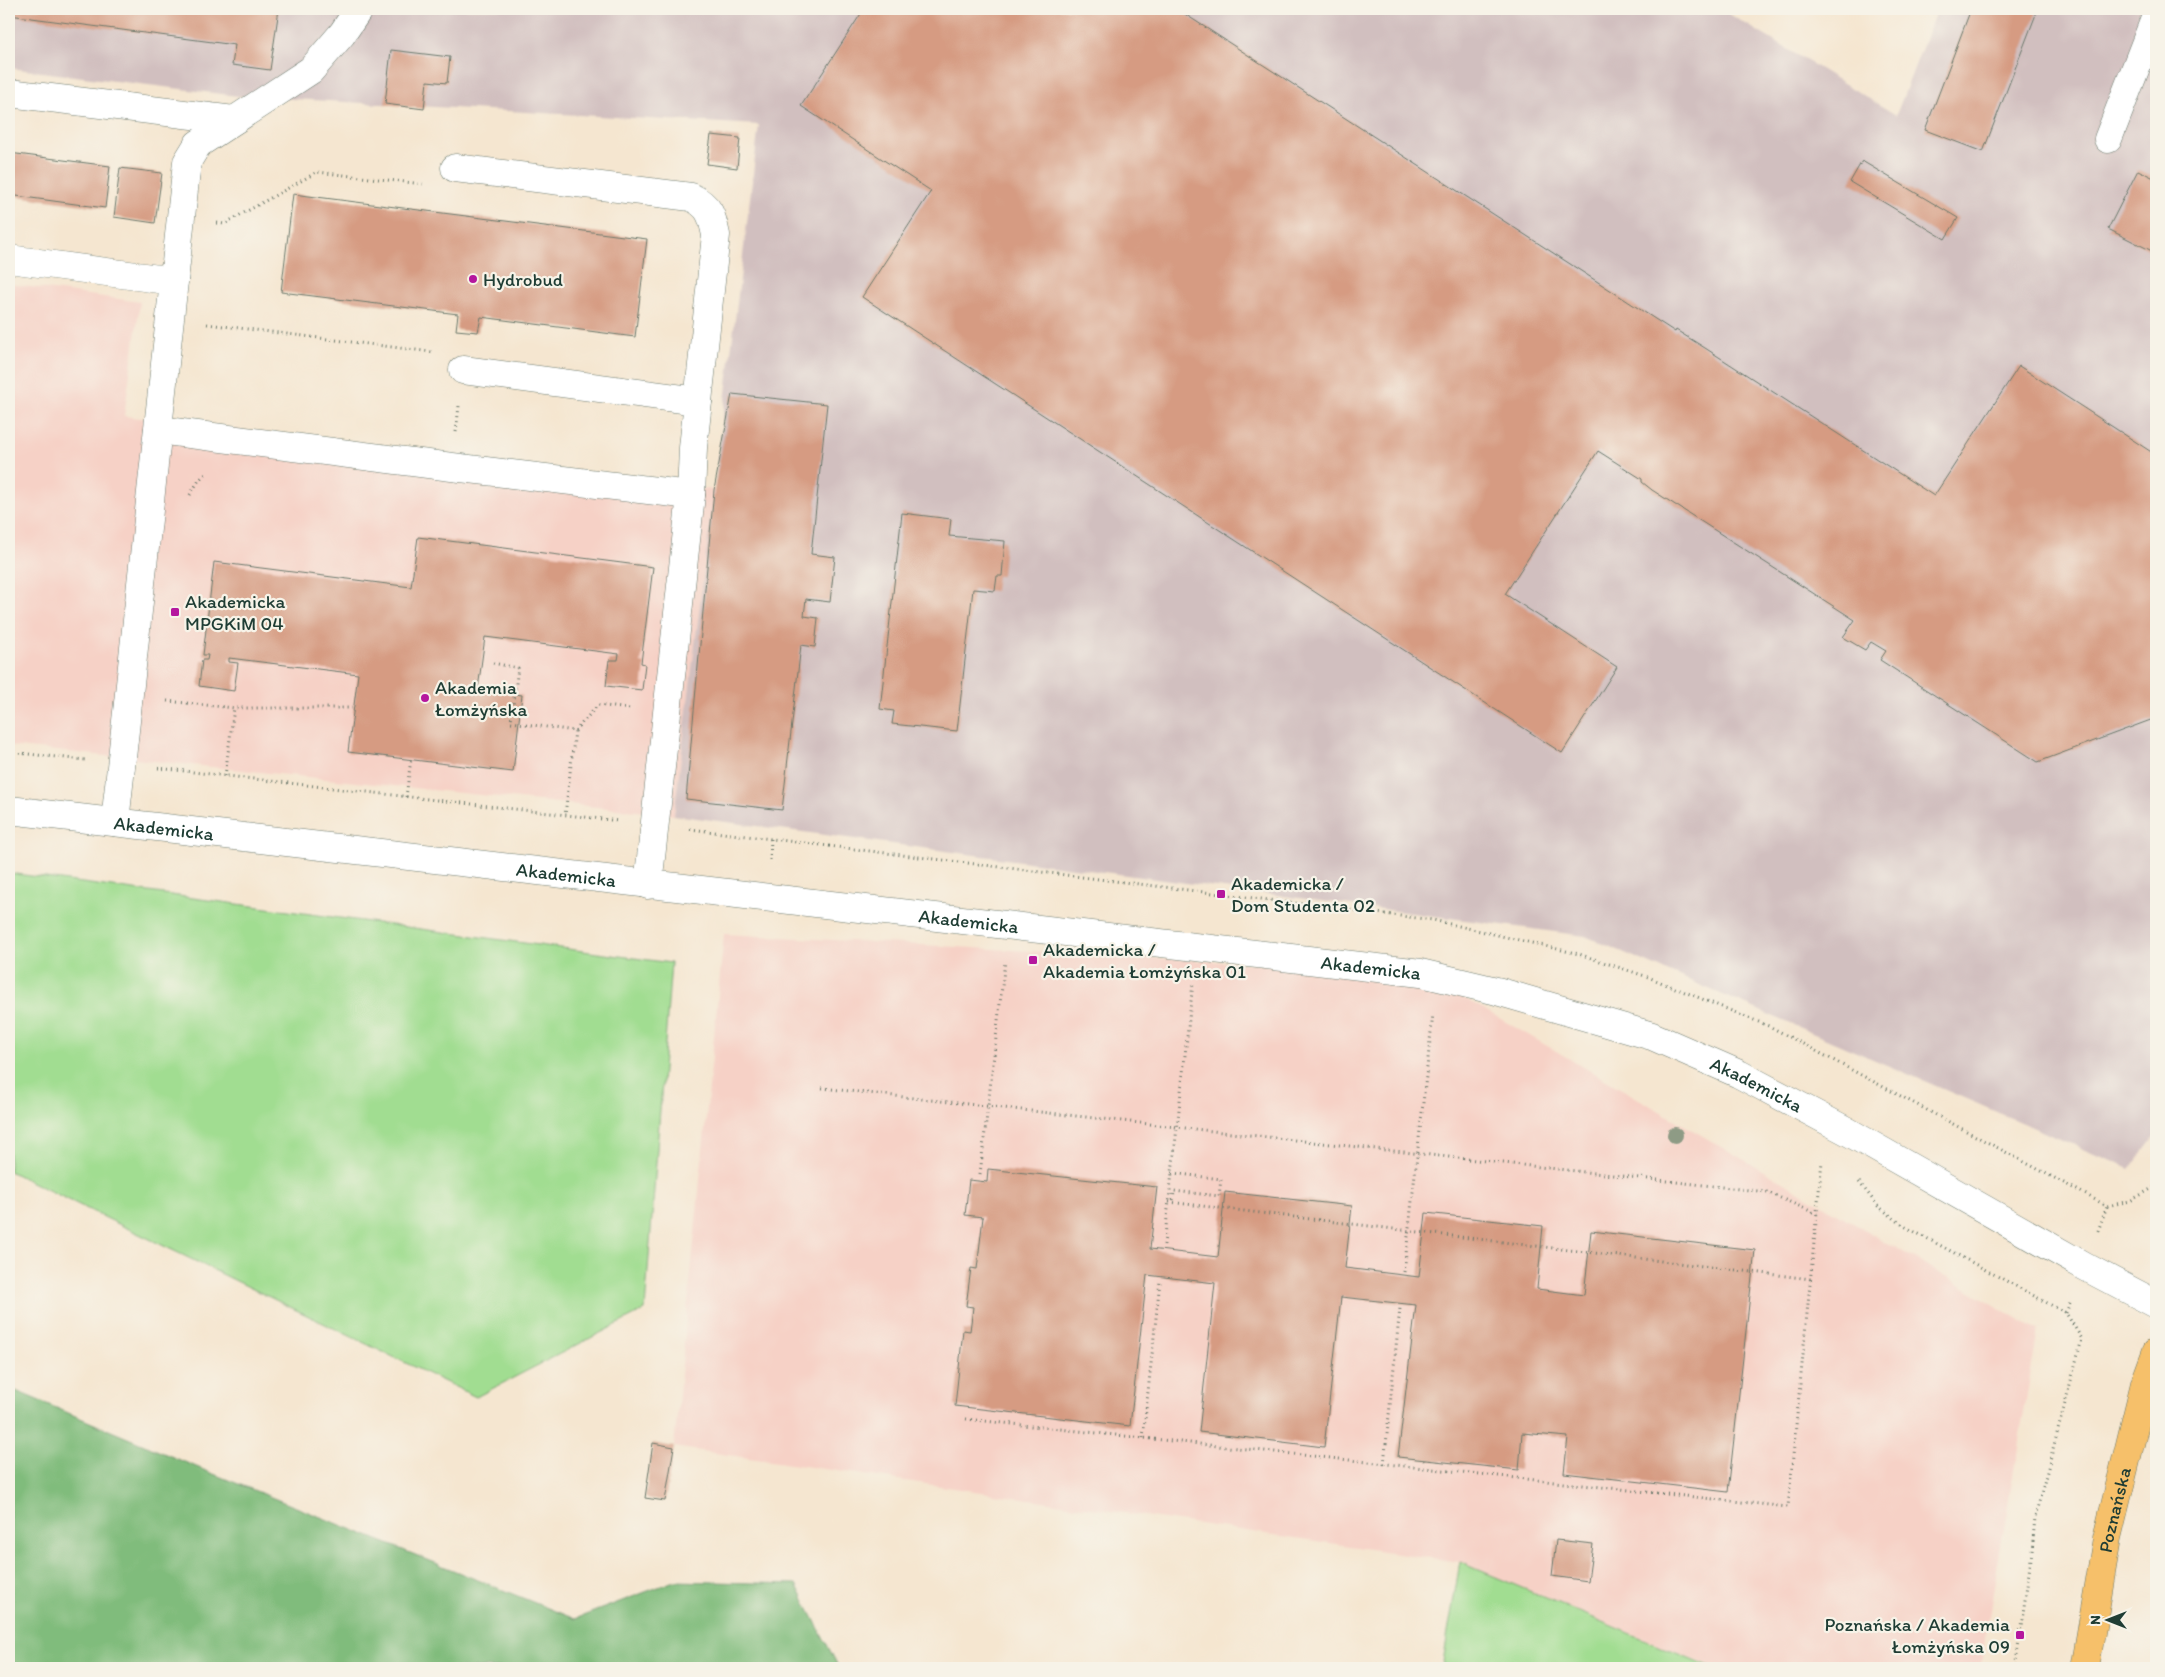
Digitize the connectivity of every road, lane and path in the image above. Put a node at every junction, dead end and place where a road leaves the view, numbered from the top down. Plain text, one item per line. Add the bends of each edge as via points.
1 (359, 9) edge
2 (2156, 16) edge
3 (9, 93) edge
4 (234, 120) junction
5 (2108, 139) dead end
6 (455, 168) joint
7 (213, 232) dead end
8 (9, 260) edge
9 (174, 281) junction
10 (206, 315) dead end
11 (206, 324) junction
12 (205, 334) dead end
13 (463, 370) junction
14 (698, 401) junction
15 (158, 430) junction
16 (452, 468) junction
17 (211, 470) dead end
18 (691, 495) junction
19 (188, 500) dead end
20 (494, 663) dead end
21 (168, 691) dead end
22 (167, 701) junction
23 (234, 708) junction
24 (352, 708) dead end
25 (166, 710) dead end
26 (638, 710) dead end
27 (575, 731) junction
28 (161, 759) dead end
29 (411, 760) dead end
30 (160, 769) dead end
31 (225, 776) dead end
32 (406, 797) dead end
33 (9, 810) edge
34 (565, 815) dead end
35 (115, 822) junction
36 (648, 884) junction
37 (1005, 956) dead end
38 (1193, 978) dead end
39 (1426, 1009) dead end
40 (822, 1088) dead end
41 (988, 1106) junction
42 (1177, 1127) junction
43 (1417, 1153) junction
44 (1814, 1155) dead end
45 (1822, 1160) junction
46 (1831, 1165) dead end
47 (1172, 1173) junction
48 (980, 1174) dead end
49 (1855, 1178) dead end
50 (1171, 1202) junction
51 (1817, 1214) junction
52 (1408, 1231) junction
53 (1164, 1245) dead end
54 (1404, 1272) dead end
55 (1811, 1279) junction
56 (1160, 1281) dead end
57 (2156, 1304) edge
58 (1400, 1308) dead end
59 (2156, 1353) edge
60 (966, 1419) dead end
61 (1143, 1438) junction
62 (1384, 1464) junction
63 (2015, 1668) edge
64 (2086, 1668) edge

1 - 4 street via 311,70
2 - 5 street
3 - 4 street
4 - 9 street via 198,144 187,162
6 - 7 path via 454,188 317,172 224,224 214,223
6 - 14 street via 692,197 704,204 716,235
8 - 9 street
9 - 15 street
10 - 11 path
11 - 12 path
11 - 13 path via 465,356
13 - 14 street
13 - 16 path
14 - 18 street
15 - 16 street
15 - 35 street
16 - 18 street
17 - 19 path via 199,480
18 - 36 street
20 - 27 path via 518,668 512,722
21 - 22 path
22 - 23 path
22 - 25 path
23 - 24 path
23 - 31 path
26 - 27 path via 598,705
27 - 34 path
28 - 30 path
29 - 32 path
33 - 35 street, Akademicka
35 - 36 street, Akademicka
36 - 57 street, Akademicka via 1421,973 1497,991 1652,1036 1739,1074
37 - 41 path
38 - 42 path
39 - 43 path via 1434,1011
40 - 41 path
41 - 42 path
41 - 48 path
42 - 43 path
42 - 47 path
43 - 51 path via 1767,1192
43 - 52 path
44 - 45 path
45 - 46 path
45 - 51 path
47 - 50 path
47 - 50 path via 1221,1179 1219,1196 1174,1191
49 - 63 path via 1878,1206 1904,1226 2066,1313 2082,1339 2035,1517
50 - 52 path
50 - 53 path
51 - 55 path
52 - 54 path
52 - 55 path
55 - 62 path via 1788,1507
56 - 61 path
58 - 62 path
59 - 64 main road, Poznańska via 2145,1383 2107,1538
60 - 61 path
61 - 62 path

